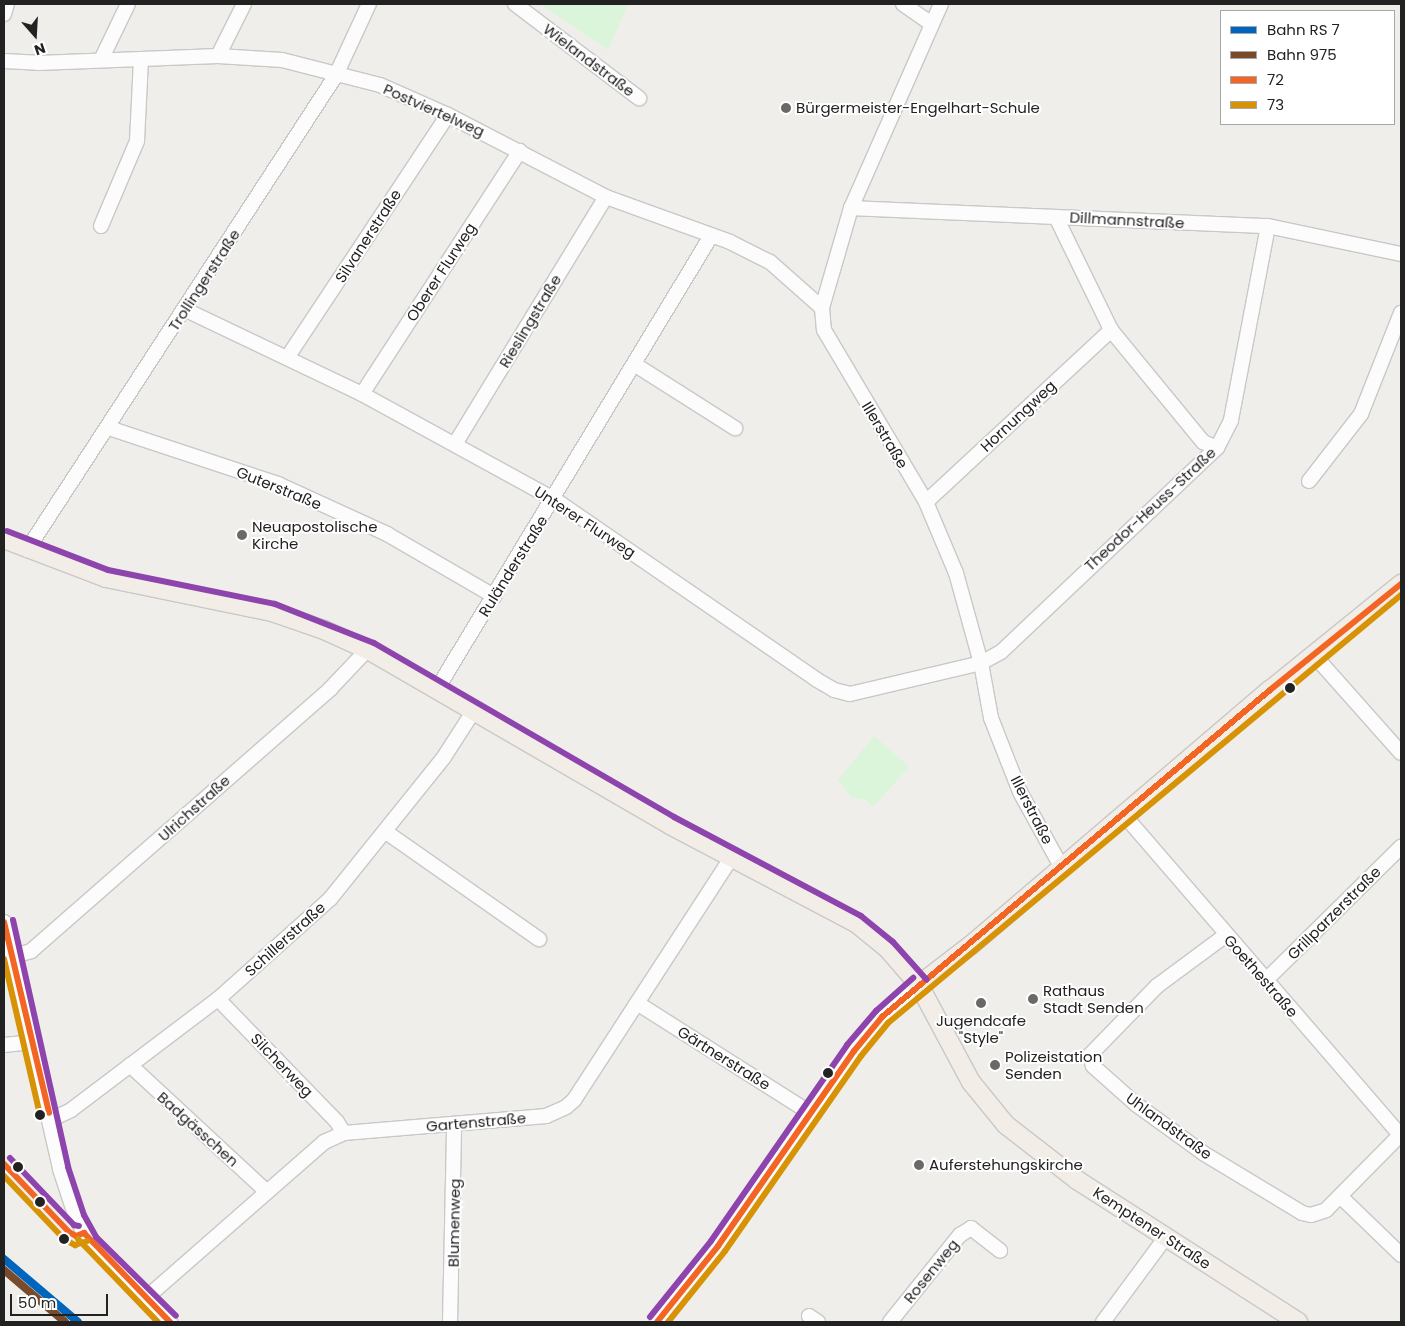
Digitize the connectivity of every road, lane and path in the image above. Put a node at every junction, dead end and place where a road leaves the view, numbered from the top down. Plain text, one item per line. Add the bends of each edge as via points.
1 (7, 4) edge
2 (128, 4) edge
3 (244, 4) edge
4 (369, 4) edge
5 (515, 4) edge
6 (903, 4) edge
7 (941, 4) edge
8 (4, 14) edge
9 (932, 24) junction
10 (218, 56) junction
11 (141, 59) junction
12 (101, 60) junction
13 (4, 61) edge
14 (336, 76) junction
15 (639, 98) dead end
16 (448, 115) junction
17 (520, 151) junction
18 (606, 197) junction
19 (851, 208) junction
20 (1056, 217) junction
21 (101, 226) dead end
22 (1268, 226) junction
23 (711, 236) junction
24 (1401, 254) edge
25 (822, 308) junction
26 (186, 310) junction
27 (1401, 313) edge
28 (1111, 330) junction
29 (287, 358) junction
30 (634, 364) junction
31 (362, 394) junction
32 (109, 428) junction
33 (735, 428) dead end
34 (455, 444) junction
35 (1217, 448) junction
36 (1309, 481) dead end
37 (554, 499) junction
38 (926, 502) junction
39 (4, 539) edge
40 (27, 550) junction
41 (1401, 584) edge
42 (494, 596) junction
43 (367, 650) junction
44 (1313, 654) junction
45 (981, 663) junction
46 (437, 689) junction
47 (473, 712) junction
48 (1401, 754) edge
49 (1124, 815) junction
50 (386, 832) junction
51 (1401, 847) edge
52 (732, 858) junction
53 (1062, 868) junction
54 (4, 922) edge
55 (1226, 935) junction
56 (539, 939) dead end
57 (14, 956) junction
58 (1266, 980) junction
59 (919, 985) junction
60 (218, 999) junction
61 (637, 1003) junction
62 (34, 1042) junction
63 (4, 1045) edge
64 (130, 1065) junction
65 (812, 1114) junction
66 (50, 1120) junction
67 (454, 1124) junction
68 (344, 1133) junction
69 (1400, 1135) edge
70 (267, 1192) junction
71 (1340, 1196) junction
72 (1166, 1237) junction
73 (1000, 1251) dead end
74 (1401, 1256) edge
75 (146, 1298) junction
76 (170, 1322) edge
77 (450, 1322) edge
78 (657, 1322) edge
79 (890, 1322) edge
80 (1102, 1322) edge
81 (1298, 1322) edge

1 - 8 street
2 - 12 street
3 - 10 street
4 - 14 street, Trollingerstraße
5 - 15 street, Wielandstraße
6 - 9 street
7 - 9 street, Illerstraße
9 - 19 street, Illerstraße
10 - 11 street, Postviertelweg
10 - 14 street, Postviertelweg via 282,60
11 - 12 street, Postviertelweg
11 - 21 street via 137,141
12 - 13 street, Postviertelweg
14 - 16 street, Postviertelweg via 380,86
14 - 26 street, Trollingerstraße
16 - 17 street, Postviertelweg
16 - 29 street, Silvanerstraße
17 - 18 street, Postviertelweg
17 - 31 street, Oberer Flurweg
18 - 23 street, Postviertelweg
18 - 34 street, Rieslingstraße
19 - 20 street, Dillmannstraße
19 - 25 street, Illerstraße
20 - 22 street, Dillmannstraße
20 - 28 street
22 - 24 street, Dillmannstraße
22 - 35 street, Theodor-Heuss-Straße via 1231,420
23 - 25 street, Postviertelweg via 770,262
23 - 30 street, Ruländerstraße
25 - 38 street, Illerstraße via 824,330 832,346
26 - 29 street, Unterer Flurweg
26 - 32 street, Trollingerstraße
27 - 36 street via 1362,414
28 - 35 street via 1203,442
28 - 38 street, Hornungweg
29 - 31 street, Unterer Flurweg
30 - 33 street
30 - 37 street, Ruländerstraße
31 - 34 street, Unterer Flurweg
32 - 40 street, Trollingerstraße
32 - 42 street, Guterstraße via 278,484 387,534
34 - 37 street, Unterer Flurweg
35 - 45 street, Theodor-Heuss-Straße via 1001,652
37 - 42 street, Ruländerstraße
37 - 45 street, Unterer Flurweg via 834,690 866,693
38 - 45 street, Illerstraße via 956,573
39 - 40 main road, Kemptener Straße
40 - 43 main road, Kemptener Straße via 126,583 272,612
41 - 44 main road
42 - 46 street, Ruländerstraße
43 - 46 main road, Kemptener Straße
43 - 57 street, Ulrichstraße via 330,689 31,951
44 - 48 street
44 - 49 main road
45 - 53 street, Illerstraße via 991,718 1020,792
46 - 47 main road, Kemptener Straße
47 - 50 street, Schillerstraße via 444,757
47 - 52 main road, Kemptener Straße
49 - 53 main road
49 - 55 street, Goethestraße
50 - 56 street
50 - 60 street, Schillerstraße via 330,899
51 - 58 street, Grillparzerstraße
52 - 59 main road, Kemptener Straße via 856,923 887,948
52 - 61 street, Gartenstraße
53 - 59 main road
54 - 57 street
55 - 58 street, Goethestraße
55 - 71 street, Uhlandstraße via 1157,986 1090,1055 1093,1066 1137,1105 1203,1153 1302,1213 1311,1215 1326,1210
57 - 62 street
58 - 69 street, Goethestraße
59 - 65 street via 882,1017 854,1051
59 - 72 main road, Kemptener Straße via 972,1082 1006,1125 1078,1180
60 - 64 street, Schillerstraße
60 - 68 street, Silcherweg
61 - 65 street, Gärtnerstraße
61 - 67 street, Gartenstraße via 566,1107 546,1116
62 - 63 street
62 - 66 street
64 - 66 street, Schillerstraße via 71,1110
64 - 70 street, Badgässchen
65 - 78 street via 718,1246
66 - 75 street via 60,1169 84,1233
67 - 68 street, Gartenstraße
67 - 77 street, Blumenweg
68 - 70 street, Gartenstraße via 324,1142
69 - 71 street, Uhlandstraße
70 - 75 street, Gartenstraße
71 - 74 street
72 - 80 street
72 - 81 main road, Kemptener Straße
73 - 79 street, Rosenweg via 972,1228 960,1235
75 - 76 street

